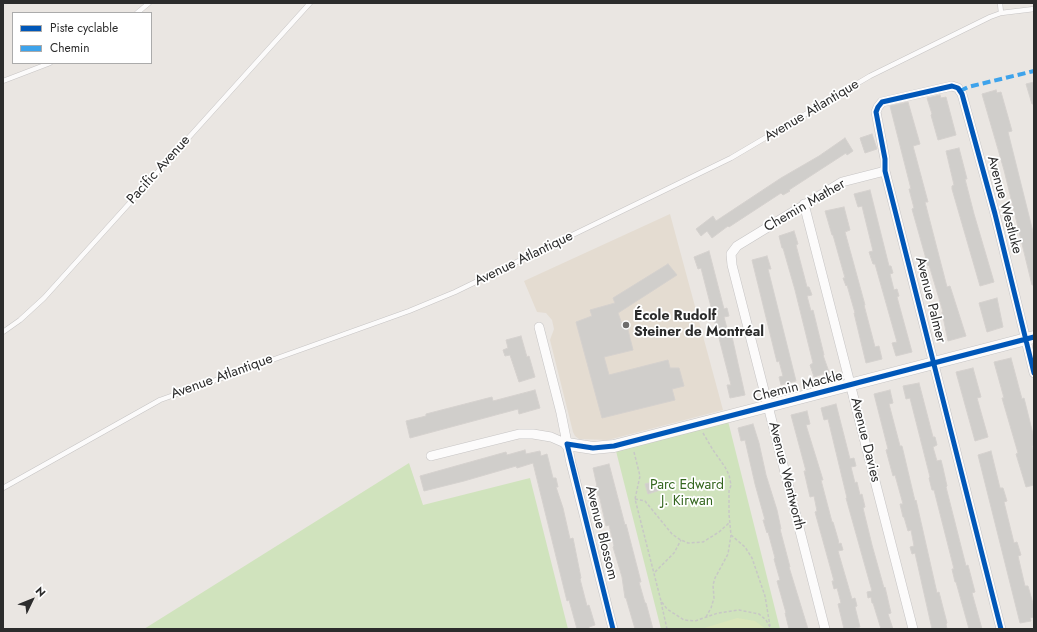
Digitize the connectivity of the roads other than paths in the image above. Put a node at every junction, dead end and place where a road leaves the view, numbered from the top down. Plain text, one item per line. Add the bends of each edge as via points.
1 (149, 3) edge
2 (310, 3) edge
3 (1000, 3) edge
4 (1034, 9) edge
5 (138, 12) edge
6 (1001, 13) junction
7 (47, 64) edge
8 (3, 81) edge
9 (914, 94) joint
10 (885, 171) junction
11 (804, 204) junction
12 (731, 254) joint
13 (538, 327) dead end
14 (3, 332) edge
15 (1030, 339) edge
16 (933, 364) junction
17 (1034, 373) edge
18 (851, 386) junction
19 (768, 406) junction
20 (567, 444) junction
21 (431, 456) dead end
22 (3, 488) edge
23 (613, 629) edge
24 (825, 629) edge
25 (913, 629) edge
26 (1001, 629) edge

1 - 5 lane
2 - 14 lane, Pacific Avenue via 44,298
3 - 6 lane
4 - 6 lane, Avenue Atlantique
6 - 22 lane, Avenue Atlantique via 870,76 731,158 455,292 409,311 160,400
7 - 8 lane
9 - 10 street, Avenue Palmer via 882,102 876,112
9 - 15 street, Avenue Westluke via 952,86 958,88 962,94
10 - 11 street, Chemin Mather via 842,182
10 - 16 street, Avenue Palmer
11 - 12 street, Chemin Mather via 737,246
11 - 18 street, Avenue Davies
12 - 19 street, Avenue Wentworth
13 - 20 street, Avenue Blossom
15 - 16 street, Chemin Mackle
15 - 17 street, Avenue Westluke
16 - 18 street, Chemin Mackle
16 - 26 street, Avenue Palmer
18 - 19 street, Chemin Mackle
18 - 25 street, Avenue Davies
19 - 20 street, Chemin Mackle via 614,446 593,448
19 - 24 street, Avenue Wentworth
20 - 21 street, Chemin Mackle via 551,437 519,434
20 - 23 street, Avenue Blossom

